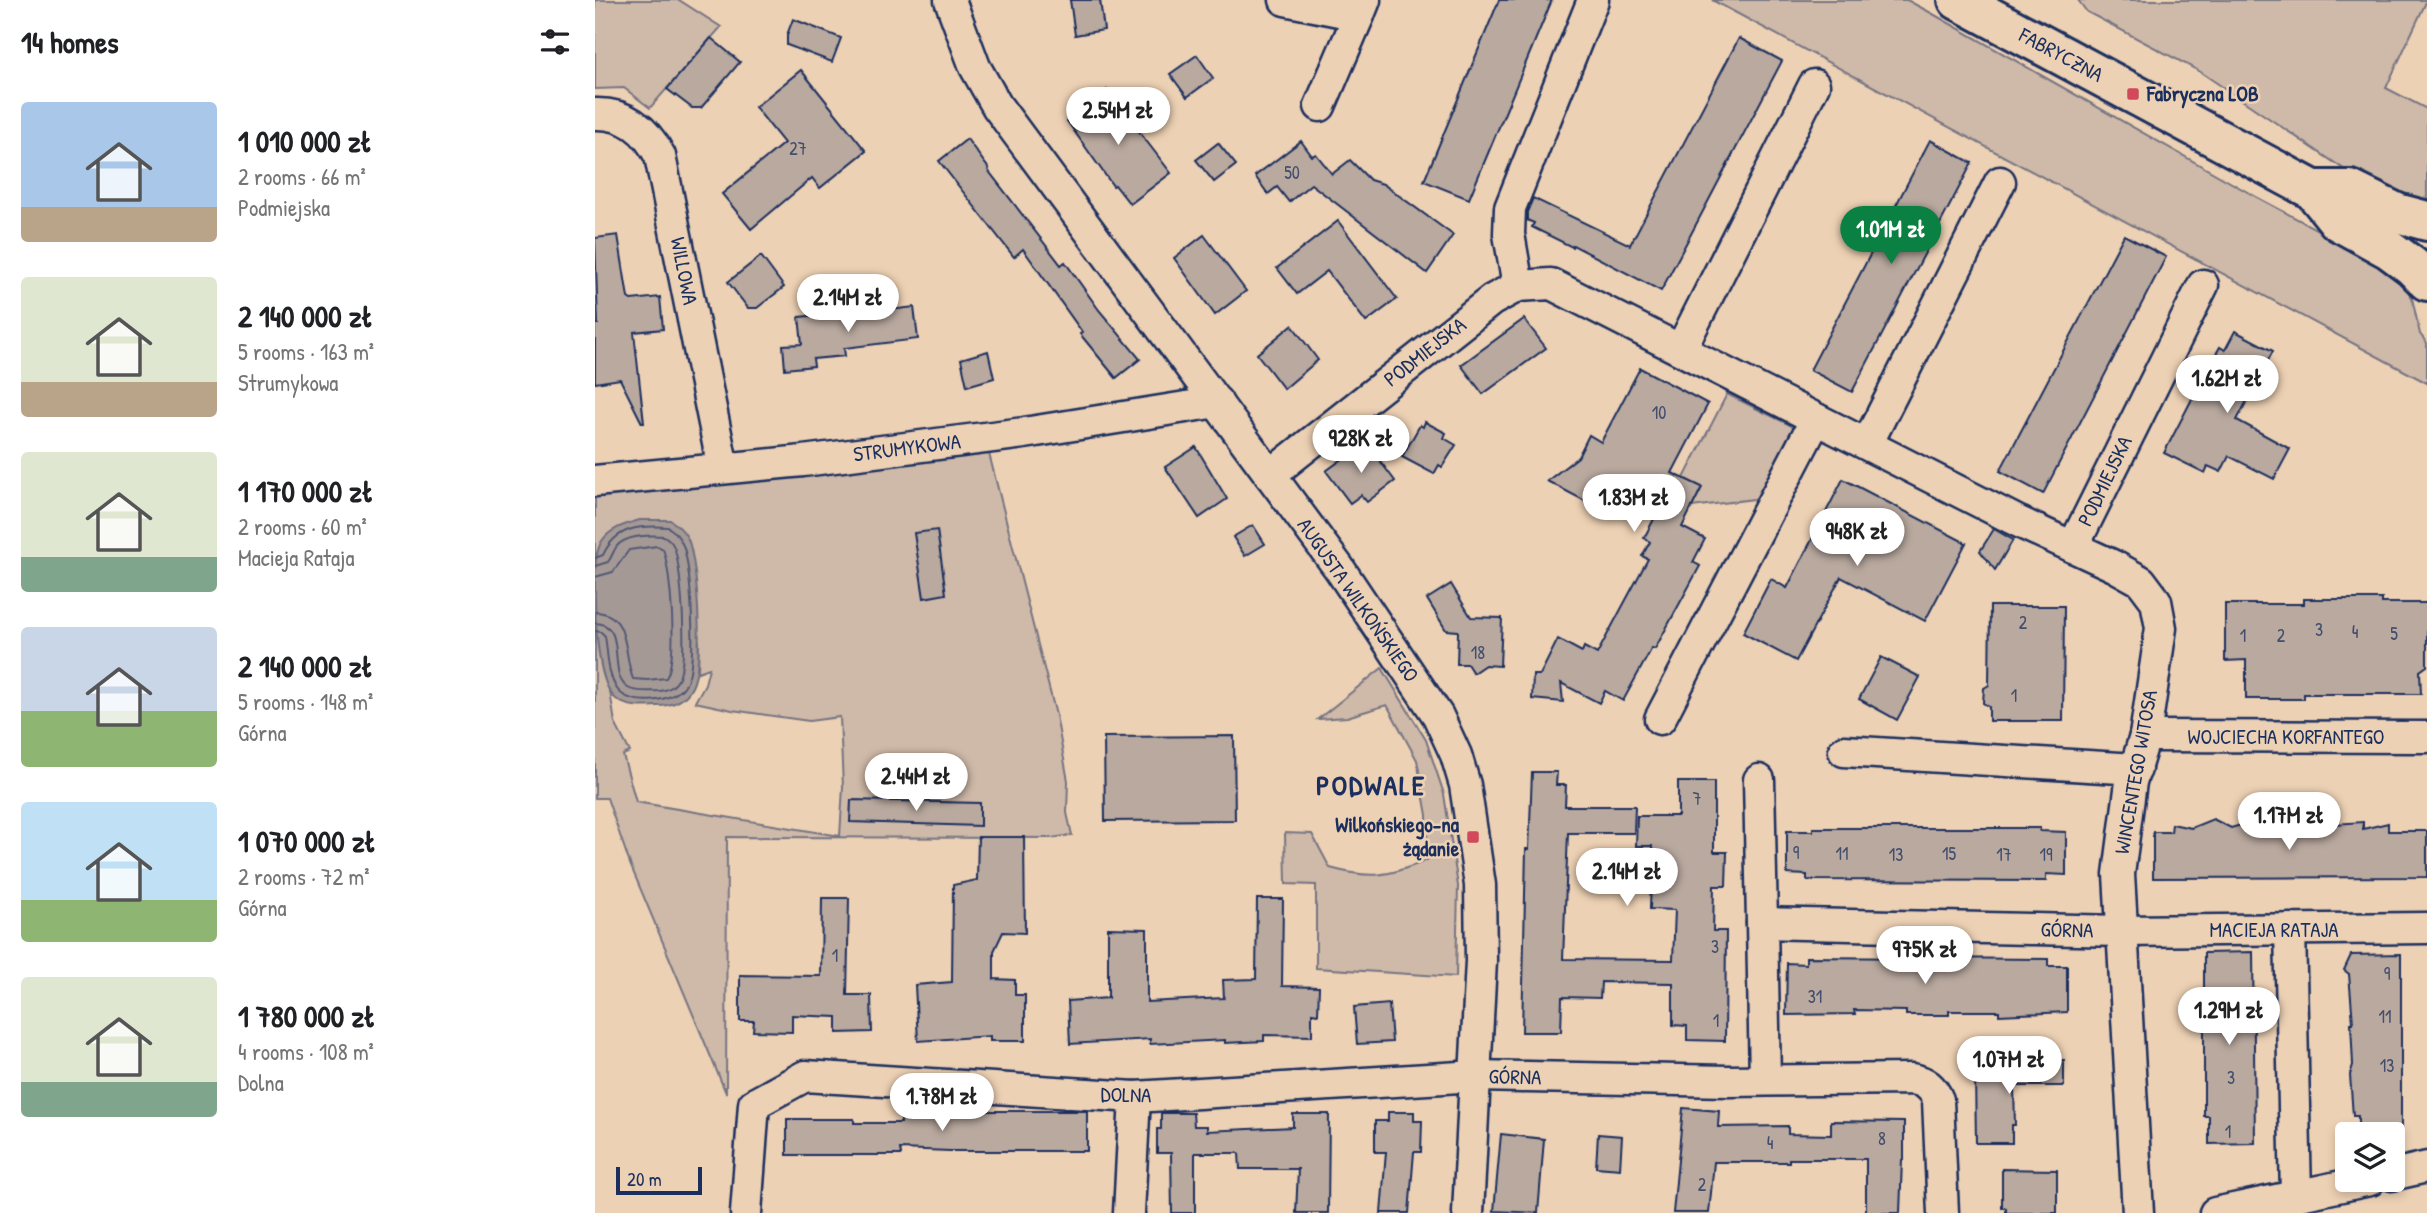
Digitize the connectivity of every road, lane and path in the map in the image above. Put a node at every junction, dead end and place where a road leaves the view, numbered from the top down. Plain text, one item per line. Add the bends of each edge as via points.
1 (950, 0) edge
2 (1285, 0) edge
3 (1593, 0) edge
4 (1958, 0) edge
5 (1362, 8) edge
6 (1814, 85) dead end
7 (1320, 106) dead end
8 (595, 114) edge
9 (2000, 182) dead end
10 (2313, 190) junction
11 (2427, 221) edge
12 (2427, 281) edge
13 (2203, 285) dead end
14 (1518, 286) junction
15 (1681, 349) junction
16 (1217, 402) junction
17 (1817, 419) junction
18 (1867, 444) junction
19 (723, 468) junction
20 (1270, 475) junction
21 (595, 481) edge
22 (2073, 547) junction
23 (1660, 719) dead end
24 (2145, 736) junction
25 (2427, 737) edge
26 (1844, 751) dead end
27 (2136, 769) junction
28 (1759, 780) dead end
29 (1762, 923) junction
30 (2427, 928) edge
31 (2290, 929) junction
32 (2120, 931) junction
33 (1476, 1076) junction
34 (1765, 1080) junction
35 (1135, 1097) junction
36 (2427, 1167) edge
37 (2405, 1172) edge
38 (2335, 1187) edge
39 (2296, 1195) junction
40 (745, 1213) edge
41 (1129, 1213) edge
42 (1468, 1213) edge
43 (1943, 1213) edge
44 (2138, 1213) edge
45 (2215, 1213) edge

1 - 16 street, AUGUSTA WILKOŃSKIEGO via 975,67 997,106
2 - 5 street
3 - 14 street via 1510,208 1509,234
4 - 10 street, FABRYCZNA
5 - 7 street
6 - 15 street
8 - 19 street, WILLOWA via 621,117 637,126 660,156
9 - 18 street
10 - 11 street, FABRYCZNA via 2350,190 2397,213
10 - 12 street, FABRYCZNA via 2337,221 2389,249
13 - 22 street, PODMIEJSKA
14 - 15 street, PODMIEJSKA via 1551,284
14 - 20 street, PODMIEJSKA via 1492,300
15 - 17 street, PODMIEJSKA
16 - 19 street, STRUMYKOWA via 1024,433
16 - 20 street, AUGUSTA WILKOŃSKIEGO
17 - 18 street, PODMIEJSKA
17 - 23 street
18 - 22 street, PODMIEJSKA
19 - 21 street, STRUMYKOWA
20 - 33 street, AUGUSTA WILKOŃSKIEGO via 1431,706 1456,755 1480,885
22 - 24 street, WINCENTEGO WITOSA via 2141,581 2155,601 2161,628
24 - 25 street, WOJCIECHA KORFANTEGO
24 - 27 street, WINCENTEGO WITOSA
26 - 27 street
27 - 32 street, WINCENTEGO WITOSA via 2119,874
28 - 29 street
29 - 32 street, GÓRNA
29 - 34 street
30 - 31 street, MACIEJA RATAJA
31 - 32 street, MACIEJA RATAJA
31 - 39 street
32 - 44 street, WINCENTEGO WITOSA
33 - 34 street, GÓRNA
33 - 35 street, DOLNA
33 - 42 street, AUGUSTA WILKOŃSKIEGO
34 - 43 street, GÓRNA via 1912,1079 1928,1085 1938,1100
35 - 40 street, DOLNA via 804,1076 754,1104
35 - 41 street
36 - 37 street
38 - 39 street
39 - 45 street

